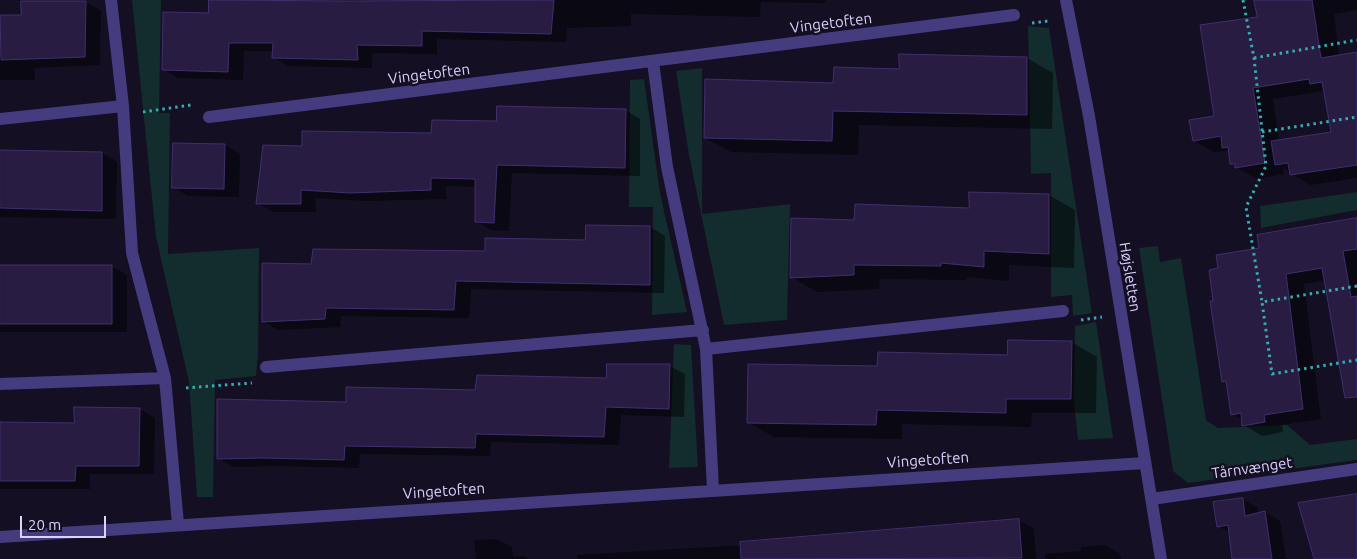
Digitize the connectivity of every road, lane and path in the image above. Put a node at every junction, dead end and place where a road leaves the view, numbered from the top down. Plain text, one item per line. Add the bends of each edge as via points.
1 (111, 0) edge
2 (1066, 0) edge
3 (1242, 0) edge
4 (1014, 15) joint
5 (1069, 18) junction
6 (1357, 40) edge
7 (1254, 58) junction
8 (653, 62) junction
9 (123, 106) junction
10 (209, 117) joint
11 (1357, 118) edge
12 (0, 119) edge
13 (1262, 132) junction
14 (1357, 286) edge
15 (1262, 302) junction
16 (1063, 311) joint
17 (1120, 314) junction
18 (703, 330) junction
19 (706, 349) junction
20 (1357, 360) edge
21 (266, 367) joint
22 (165, 378) junction
23 (0, 384) edge
24 (1145, 463) junction
25 (1357, 469) edge
26 (713, 490) junction
27 (1152, 499) junction
28 (178, 524) junction
29 (0, 537) edge
30 (1161, 559) edge

1 - 9 street
2 - 5 street, Højsletten
3 - 7 path
4 - 5 path via 1028,23
4 - 8 street, Vingetoften
5 - 17 street, Højsletten via 1089,116
6 - 7 path
7 - 13 path
8 - 10 street, Vingetoften
8 - 18 street via 667,166
9 - 10 path via 142,112 202,104
9 - 12 street
9 - 22 street via 132,253
11 - 13 path
13 - 15 path via 1266,166 1246,207
14 - 15 path
15 - 20 path via 1272,374
16 - 17 path via 1073,322
16 - 19 street
17 - 24 street, Højsletten
18 - 19 street
18 - 21 street
19 - 26 street
21 - 22 path via 256,383 186,388
22 - 23 street
22 - 28 street
24 - 26 street, Vingetoften
24 - 27 street, Højsletten
25 - 27 street, Tårnvænget
26 - 28 street, Vingetoften
27 - 30 street, Højsletten
28 - 29 street, Vingetoften

